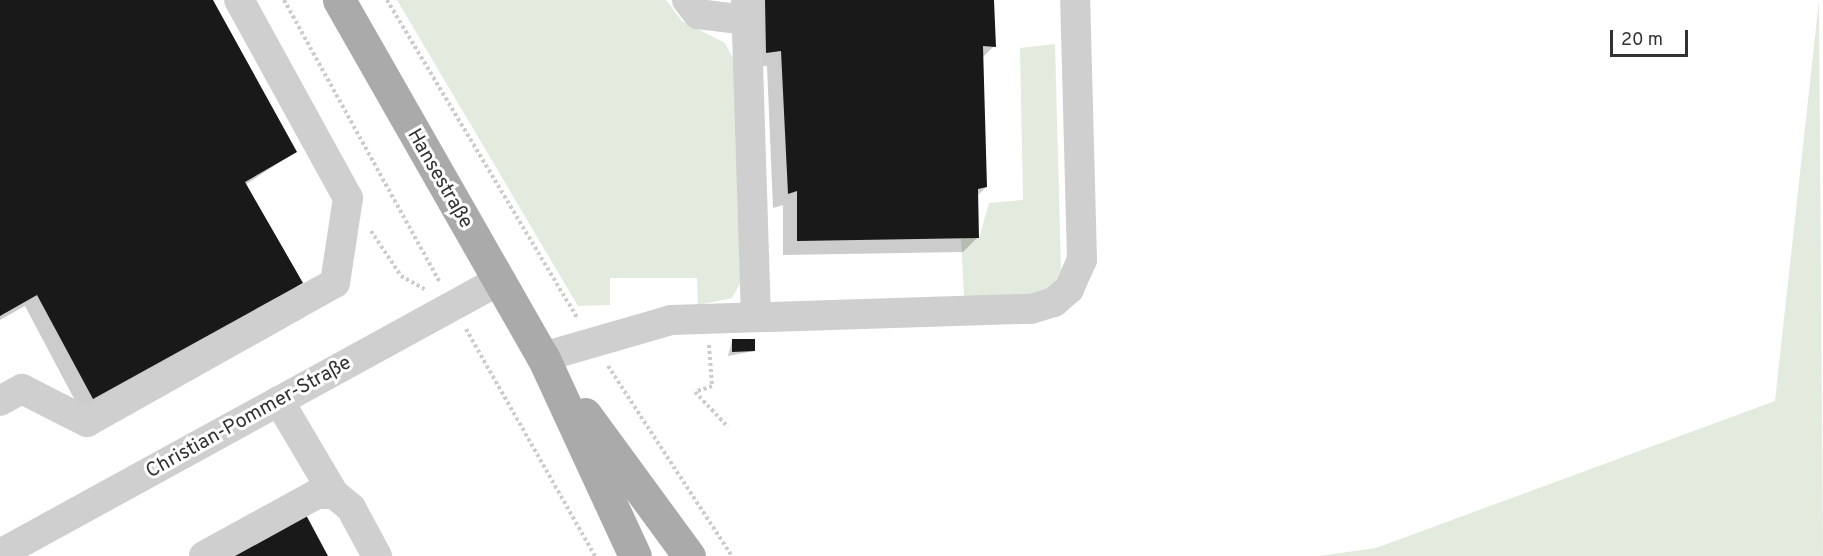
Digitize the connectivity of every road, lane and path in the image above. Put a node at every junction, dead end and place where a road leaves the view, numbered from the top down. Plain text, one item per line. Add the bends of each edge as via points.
1 (238, 0) edge
2 (284, 0) edge
3 (339, 0) edge
4 (387, 0) edge
5 (687, 0) edge
6 (1075, 0) edge
7 (746, 10) edge
8 (348, 198) junction
9 (498, 281) junction
10 (453, 306) junction
11 (756, 315) junction
12 (721, 317) junction
13 (591, 340) junction
14 (543, 357) junction
15 (0, 401) edge
16 (279, 401) junction
17 (728, 427) dead end
18 (334, 494) junction
19 (0, 554) edge
20 (204, 556) edge
21 (377, 556) edge
22 (595, 556) edge
23 (635, 556) edge
24 (689, 556) edge
25 (732, 556) edge

1 - 8 street
2 - 10 path
3 - 9 main road, Hansestraße
4 - 13 path
5 - 7 street via 698,14
6 - 11 street via 1082,260 1069,289 1054,302 1031,309
7 - 11 street
8 - 10 path via 401,276
8 - 15 street via 334,284 87,422 22,389
9 - 10 street, Christian-Pommer-Straße
9 - 14 main road, Hansestraße
10 - 16 street, Christian-Pommer-Straße
10 - 22 path
11 - 12 street
12 - 13 street via 671,320
12 - 17 path via 709,334 712,386 695,392
13 - 14 street
13 - 25 path
14 - 23 main road, Hansestraße
14 - 24 main road, Hansestraße
16 - 18 street
16 - 19 street, Christian-Pommer-Straße
18 - 20 street via 317,494
18 - 21 street via 351,508

